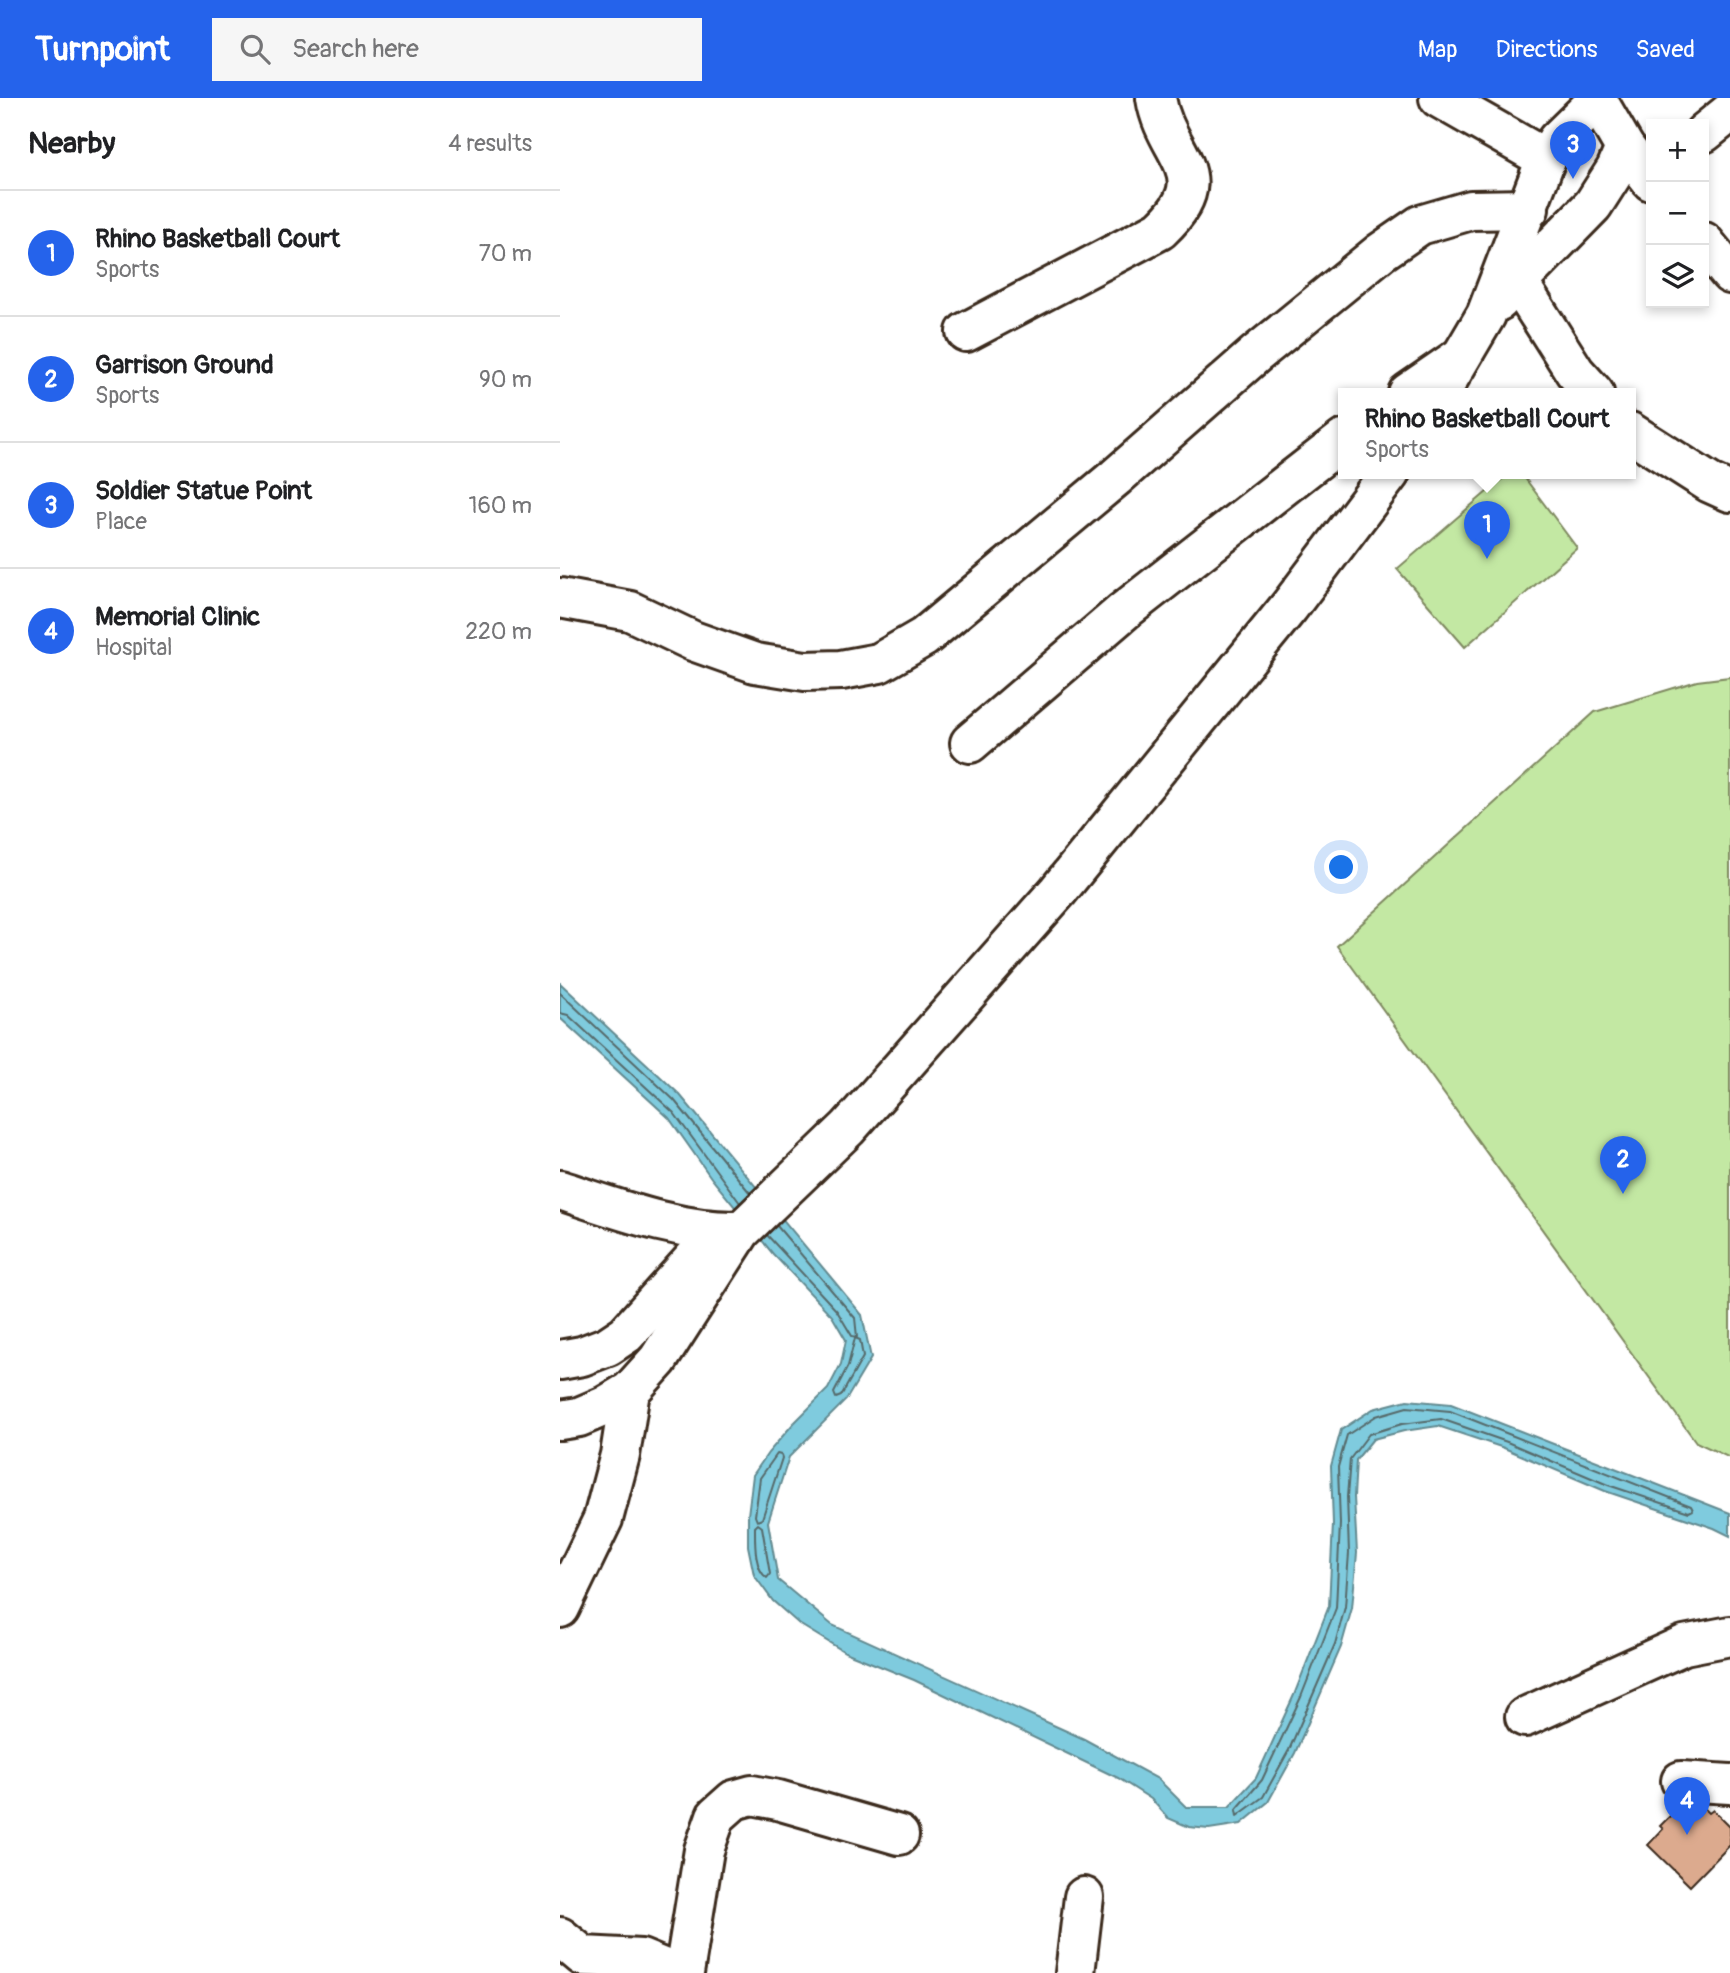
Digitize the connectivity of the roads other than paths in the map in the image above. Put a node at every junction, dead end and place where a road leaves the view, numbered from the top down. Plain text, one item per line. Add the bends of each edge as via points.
1 (1439, 98) edge
2 (1597, 99) edge
3 (1730, 112) edge
4 (1164, 122) edge
5 (1709, 129) edge
6 (1546, 159) junction
7 (1644, 170) edge
8 (1529, 209) junction
9 (1706, 245) edge
10 (1730, 274) edge
11 (1518, 282) junction
12 (1486, 315) junction
13 (966, 332) dead end
14 (1461, 357) junction
15 (1415, 388) edge
16 (1443, 388) edge
17 (1589, 388) edge
18 (1636, 436) edge
19 (1338, 444) edge
20 (1385, 479) edge
21 (1730, 492) edge
22 (560, 598) edge
23 (970, 743) dead end
24 (560, 1190) edge
25 (741, 1231) junction
26 (560, 1360) edge
27 (630, 1391) junction
28 (560, 1420) edge
29 (560, 1608) edge
30 (1730, 1636) edge
31 (1525, 1717) dead end
32 (1681, 1781) dead end
33 (1730, 1784) edge
34 (899, 1835) dead end
35 (1084, 1897) dead end
36 (560, 1937) edge
37 (675, 1973) edge
38 (684, 1973) edge
39 (1075, 1973) edge

1 - 6 main road
2 - 6 main road via 1557,140
2 - 7 main road
3 - 5 main road
4 - 13 main road via 1186,169 1188,193 1178,212 1160,230
6 - 8 main road
7 - 11 main road via 1616,169 1593,205
8 - 12 main road
8 - 22 main road via 1471,210 1420,225 1381,252 924,638 879,663 805,671 755,663 693,641 630,611
9 - 10 main road
11 - 12 main road
11 - 17 main road
12 - 14 main road
14 - 15 main road
14 - 16 main road
18 - 21 main road
19 - 23 main road via 1124,611
20 - 25 main road via 1289,607 1058,891 848,1128
24 - 25 main road via 653,1220
25 - 26 main road via 699,1253 626,1334 608,1346
25 - 27 main road via 658,1360
27 - 28 main road via 579,1417
27 - 29 main road via 603,1519
30 - 31 main road via 1684,1644
32 - 33 main road
34 - 38 main road via 778,1800 752,1795 734,1800 716,1816 704,1850
35 - 39 main road
36 - 37 main road via 583,1955 641,1959

